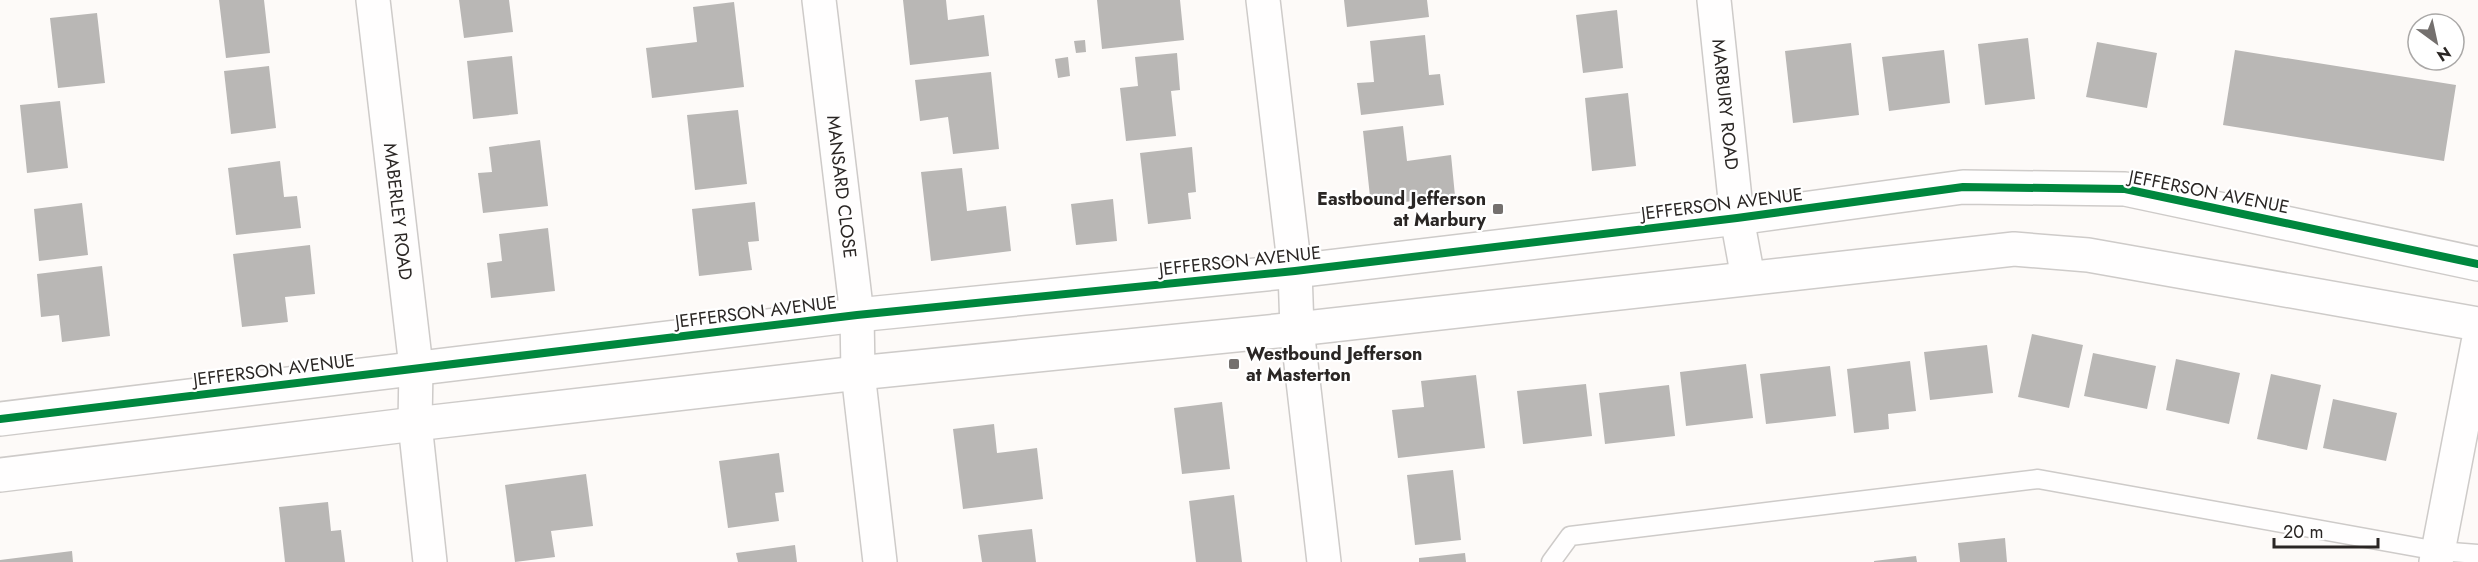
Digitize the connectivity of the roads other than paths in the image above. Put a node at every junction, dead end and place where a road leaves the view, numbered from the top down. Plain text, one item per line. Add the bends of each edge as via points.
1 (373, 0) edge
2 (819, 0) edge
3 (1263, 0) edge
4 (1713, 0) edge
5 (1737, 218) junction
6 (2478, 264) edge
7 (1295, 271) junction
8 (1748, 278) junction
9 (857, 315) junction
10 (2478, 324) edge
11 (1298, 329) junction
12 (2478, 343) edge
13 (416, 367) junction
14 (858, 374) junction
15 (0, 419) edge
16 (415, 424) junction
17 (0, 475) edge
18 (2478, 554) edge
19 (2437, 557) edge
20 (430, 562) edge
21 (880, 562) edge
22 (1324, 562) edge
23 (1551, 562) edge

1 - 13 street, MABERLEY ROAD
2 - 9 street, MANSARD CLOSE
3 - 7 street
4 - 5 street, MARBURY ROAD
5 - 6 street, JEFFERSON AVENUE via 1963,187 2125,189
5 - 7 street, JEFFERSON AVENUE
5 - 8 street, MARBURY ROAD
7 - 9 street, JEFFERSON AVENUE
7 - 11 street
8 - 10 street via 2014,249 2088,255
8 - 11 street
9 - 13 street, JEFFERSON AVENUE
9 - 14 street, MANSARD CLOSE
11 - 14 street
11 - 22 street
12 - 19 street
13 - 15 street, JEFFERSON AVENUE
13 - 16 street, MABERLEY ROAD
14 - 16 street
14 - 21 street, MANSARD CLOSE
16 - 17 street
16 - 20 street, MABERLEY ROAD
18 - 19 lane
19 - 23 lane via 2038,479 1570,536

